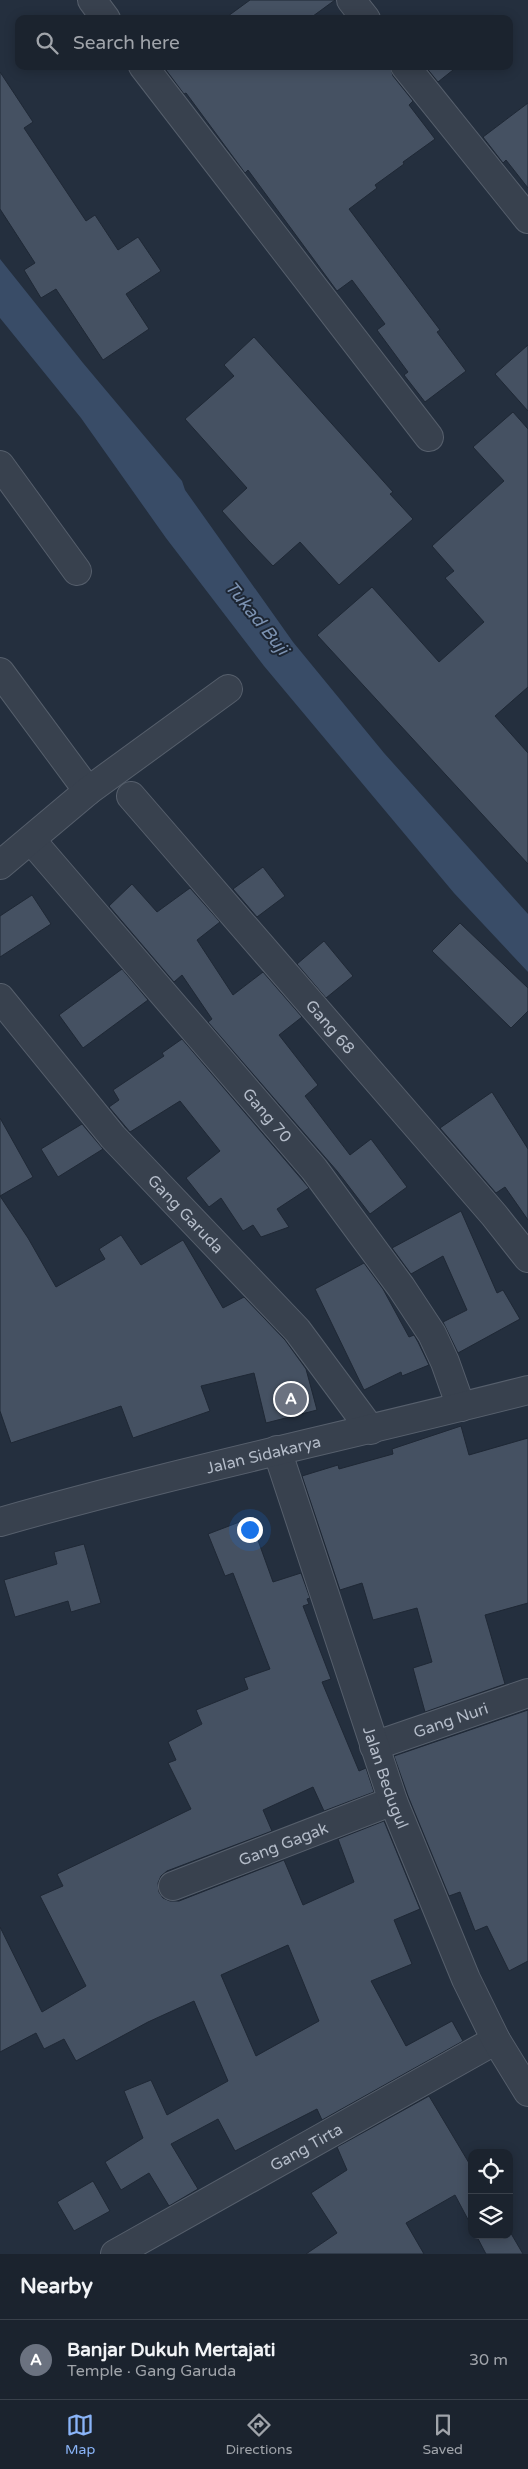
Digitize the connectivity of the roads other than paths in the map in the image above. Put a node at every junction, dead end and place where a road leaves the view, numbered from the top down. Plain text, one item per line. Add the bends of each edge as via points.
1 (92, 0) edge
2 (351, 0) edge
3 (103, 15) edge
4 (363, 15) edge
5 (146, 70) edge
6 (408, 70) edge
7 (528, 219) edge
8 (429, 437) dead end
9 (0, 465) edge
10 (76, 571) dead end
11 (0, 672) edge
12 (228, 688) dead end
13 (88, 791) junction
14 (132, 796) dead end
15 (38, 848) dead end
16 (0, 865) edge
17 (0, 998) edge
18 (528, 1258) edge
19 (528, 1390) edge
20 (461, 1407) junction
21 (371, 1430) junction
22 (277, 1450) junction
23 (0, 1522) edge
24 (528, 1693) edge
25 (374, 1746) junction
26 (393, 1801) junction
27 (173, 1886) dead end
28 (496, 2040) junction
29 (528, 2092) edge
30 (114, 2254) edge

1 - 3 street
2 - 4 street
5 - 8 street
6 - 7 street
9 - 10 street
11 - 13 street
12 - 13 street
13 - 16 street
14 - 18 street, Gang 68
15 - 20 street, Gang 70 via 314,1169 432,1334
17 - 21 street, Gang Garuda via 113,1137 297,1330
19 - 20 street, Jalan Sidakarya
20 - 21 street, Jalan Sidakarya
21 - 22 street, Jalan Sidakarya
22 - 23 street, Jalan Sidakarya
22 - 25 street, Jalan Bedugul
24 - 25 street, Gang Nuri
25 - 26 street, Jalan Bedugul
26 - 27 street, Gang Gagak
26 - 28 street, Jalan Bedugul via 466,1979
28 - 29 street, Jalan Bedugul
28 - 30 street, Gang Tirta

